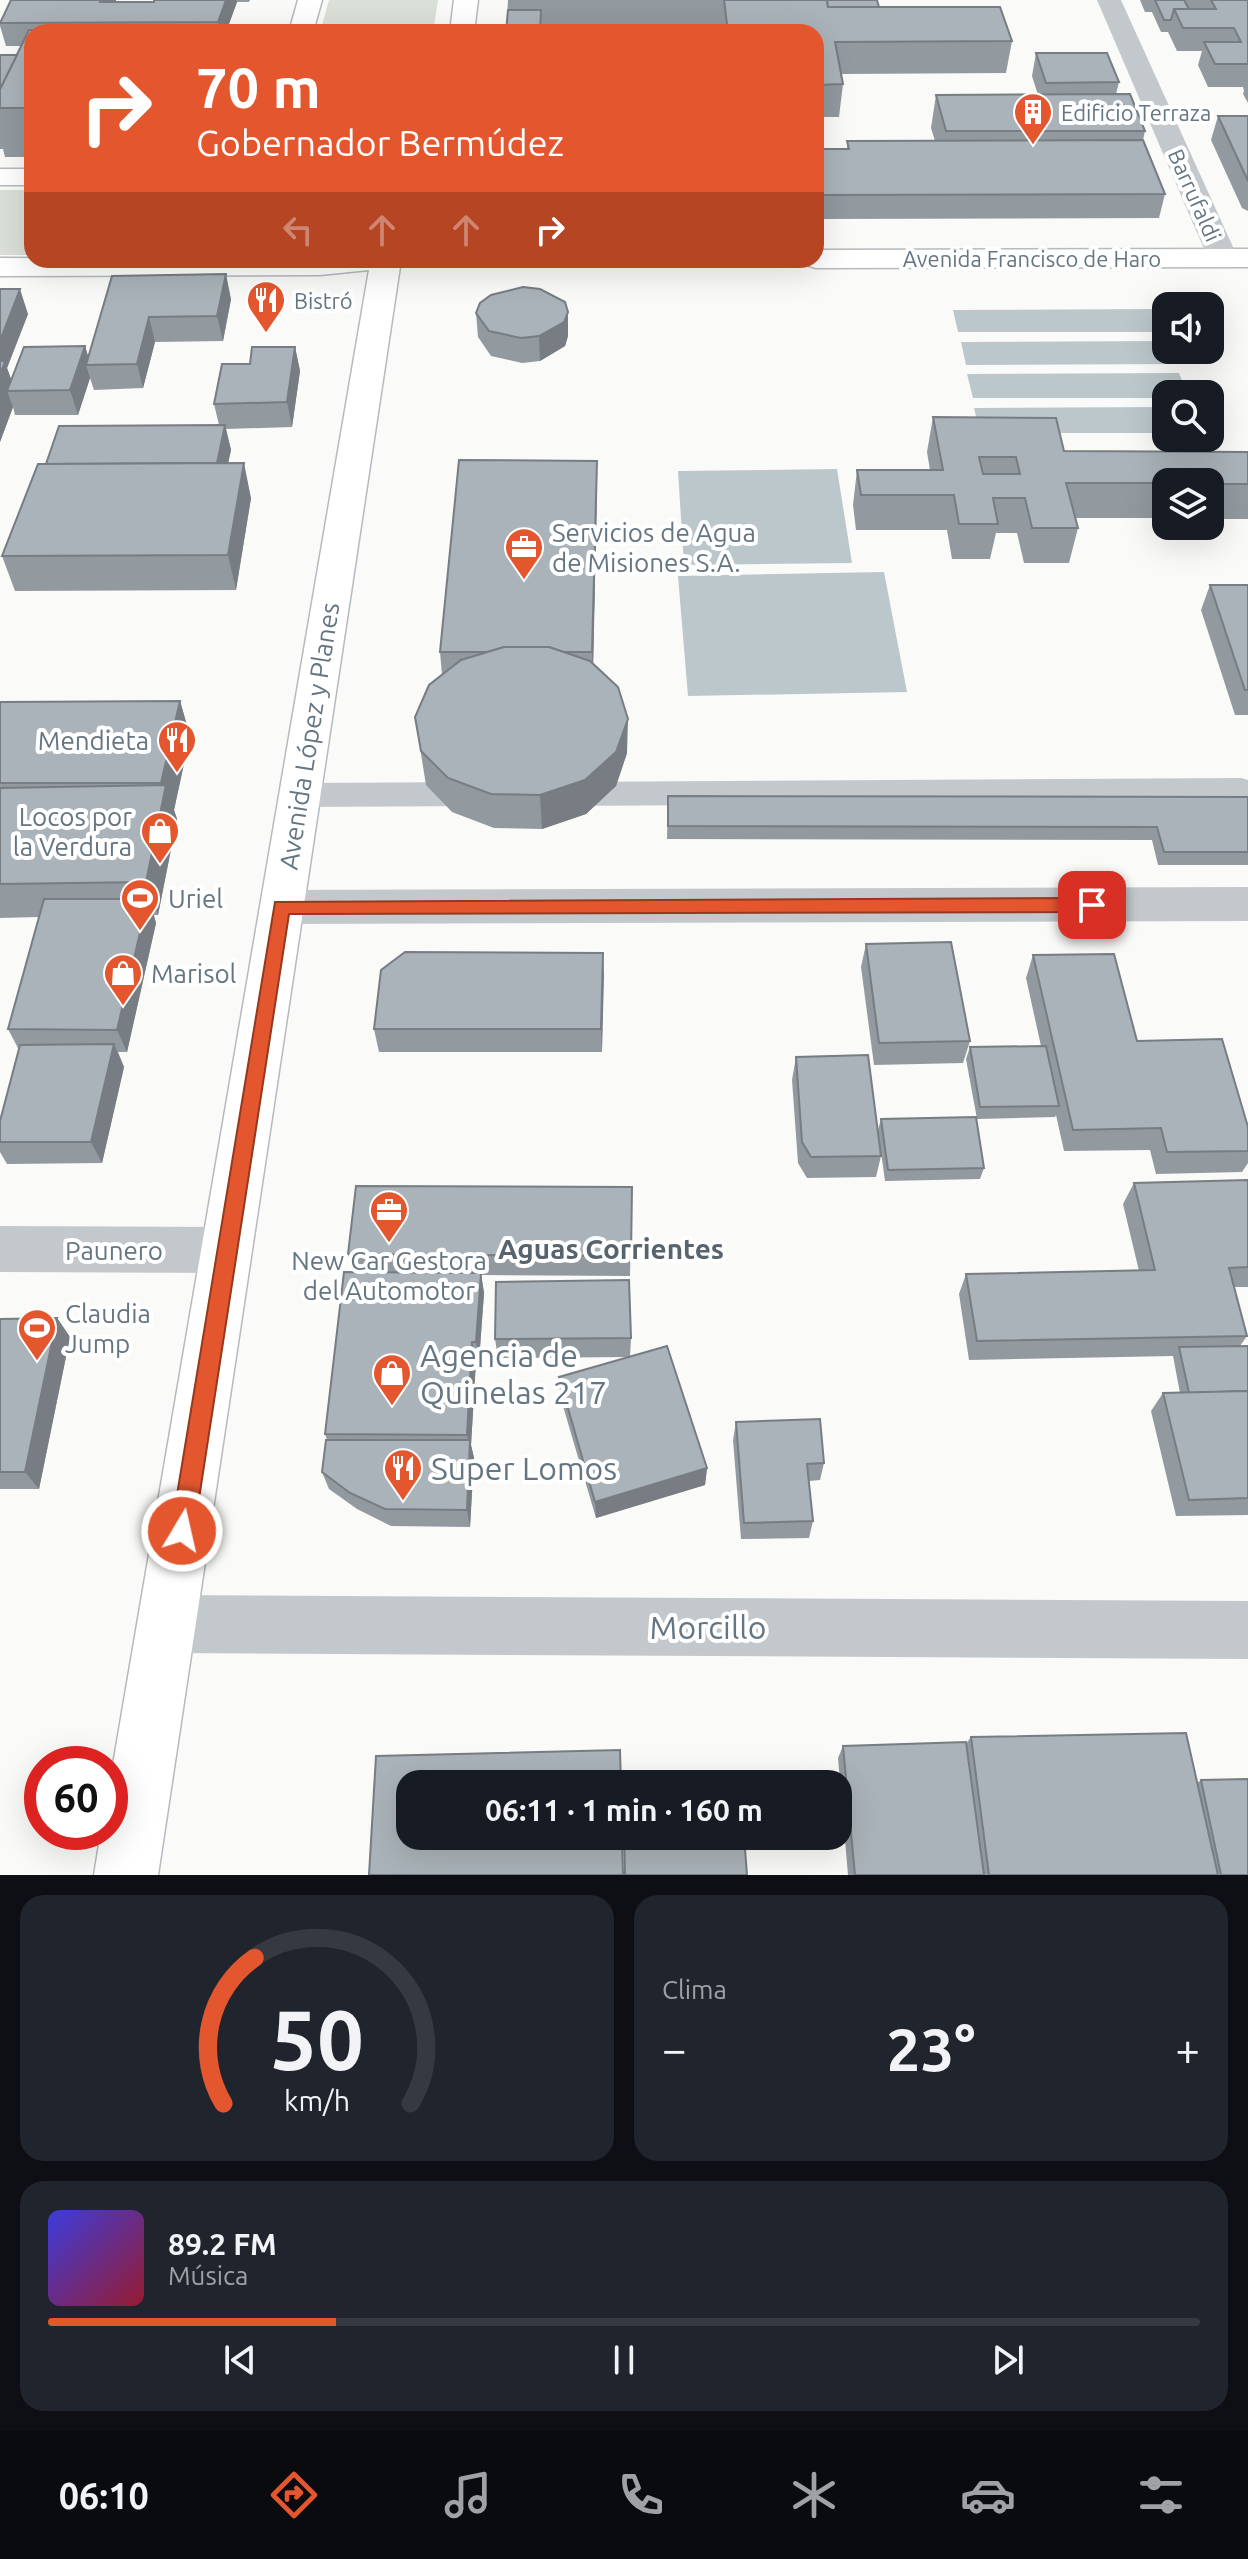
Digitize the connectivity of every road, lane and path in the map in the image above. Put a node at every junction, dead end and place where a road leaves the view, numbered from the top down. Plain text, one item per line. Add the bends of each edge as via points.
1 (310, 0) edge
2 (466, 0) edge
3 (1109, 0) edge
4 (303, 24) edge
5 (463, 24) edge
6 (0, 177) edge
7 (24, 177) edge
8 (1236, 258) edge
9 (824, 259) edge
10 (0, 267) edge
11 (24, 267) edge
12 (383, 268) edge
13 (1241, 790) dead end
14 (300, 795) junction
15 (1248, 904) edge
16 (282, 907) junction
17 (0, 1249) edge
18 (227, 1250) junction
19 (167, 1624) junction
20 (1248, 1630) edge
21 (126, 1875) edge

1 - 4 main road
2 - 5 main road
3 - 8 street, Barrufaldi
6 - 7 main road
8 - 9 main road, Avenida Francisco de Haro
10 - 11 main road
12 - 14 main road, Avenida López y Planes
13 - 14 lane
14 - 16 main road, Avenida López y Planes
15 - 16 street
16 - 18 main road, Avenida López y Planes
17 - 18 street, Paunero
18 - 19 main road, Avenida López y Planes
19 - 20 street, Morcillo
19 - 21 main road, Avenida López y Planes

